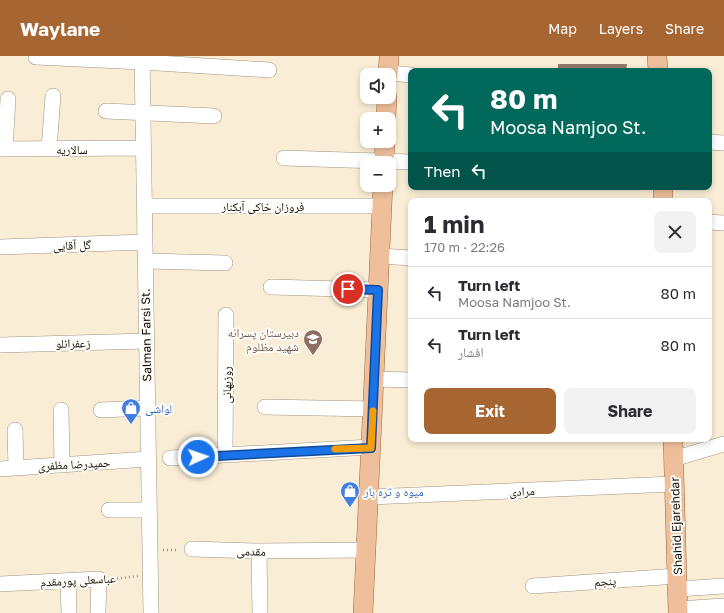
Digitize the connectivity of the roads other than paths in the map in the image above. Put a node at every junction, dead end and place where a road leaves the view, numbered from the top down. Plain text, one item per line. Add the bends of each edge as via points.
1 (657, 56) edge
2 (36, 57) dead end
3 (142, 59) edge
4 (658, 68) edge
5 (269, 70) dead end
6 (396, 70) edge
7 (408, 74) edge
8 (53, 96) dead end
9 (8, 99) dead end
10 (106, 111) dead end
11 (143, 113) junction
12 (214, 116) dead end
13 (143, 148) junction
14 (2, 149) edge
15 (49, 149) junction
16 (284, 158) dead end
17 (360, 160) edge
18 (396, 161) edge
19 (408, 162) edge
20 (383, 192) edge
21 (144, 206) junction
22 (382, 206) junction
23 (712, 222) edge
24 (724, 223) edge
25 (145, 242) junction
26 (0, 247) edge
27 (380, 256) junction
28 (408, 258) edge
29 (145, 261) junction
30 (224, 263) dead end
31 (271, 287) dead end
32 (378, 290) junction
33 (226, 315) dead end
34 (147, 341) junction
35 (0, 344) edge
36 (374, 379) junction
37 (408, 380) edge
38 (265, 407) dead end
39 (148, 408) junction
40 (373, 409) junction
41 (61, 410) dead end
42 (101, 410) dead end
43 (15, 430) dead end
44 (673, 442) edge
45 (724, 444) edge
46 (371, 448) junction
47 (226, 455) junction
48 (170, 458) dead end
49 (148, 459) junction
50 (673, 459) junction
51 (62, 465) junction
52 (16, 467) junction
53 (0, 469) edge
54 (674, 484) junction
55 (370, 497) junction
56 (110, 510) dead end
57 (150, 510) junction
58 (192, 550) road end
59 (366, 550) junction
60 (259, 551) junction
61 (68, 581) junction
62 (678, 583) junction
63 (0, 584) edge
64 (533, 586) dead end
65 (724, 586) edge
66 (724, 606) edge
67 (98, 611) dead end
68 (678, 611) edge
69 (69, 613) edge
70 (151, 613) edge
71 (260, 613) edge
72 (363, 613) edge

1 - 4 main road
2 - 3 street
3 - 5 street
3 - 11 street, Salman Farsi St.
6 - 7 street
8 - 15 street
9 - 14 street
10 - 11 street
11 - 12 street
11 - 13 street, Salman Farsi St.
13 - 15 street, سالاریه
13 - 21 street, Salman Farsi St.
14 - 15 street, سالاریه
16 - 17 street
18 - 19 street
20 - 22 main road
21 - 22 street, فروزان خاکی آبکنار
21 - 25 street, Salman Farsi St.
22 - 27 main road
23 - 24 street
25 - 26 street, گل آقایی
25 - 29 street, Salman Farsi St.
27 - 28 street
27 - 32 main road
29 - 30 street
29 - 34 street, Salman Farsi St.
31 - 32 street
32 - 36 main road
33 - 47 street, روزبهانی
34 - 35 street, زعفرانلو
34 - 39 street, Salman Farsi St.
36 - 37 street
36 - 40 main road
38 - 40 street
39 - 42 street
39 - 49 street, Salman Farsi St.
40 - 46 main road
41 - 51 street
43 - 52 street
44 - 50 main road, Shahid Ejarehdar
45 - 50 street
46 - 47 street
46 - 55 main road
47 - 48 street
49 - 51 street, حمیدرضا مظفری
49 - 57 street, Salman Farsi St.
50 - 54 main road, Shahid Ejarehdar
51 - 52 street, حمیدرضا مظفری
52 - 53 street, حمیدرضا مظفری
54 - 55 street, مرادی
54 - 62 main road, Shahid Ejarehdar
55 - 59 main road
56 - 57 street
57 - 70 street, Salman Farsi St.
58 - 60 street, مقدمی
59 - 60 street, مقدمی
59 - 72 main road
60 - 71 street
61 - 63 street, عباسعلی پورمقدم
61 - 67 street, عباسعلی پورمقدم via 99,579
61 - 69 street
62 - 64 street, پنجم
62 - 65 street, پنجم
62 - 68 main road, Shahid Ejarehdar
66 - 68 street

